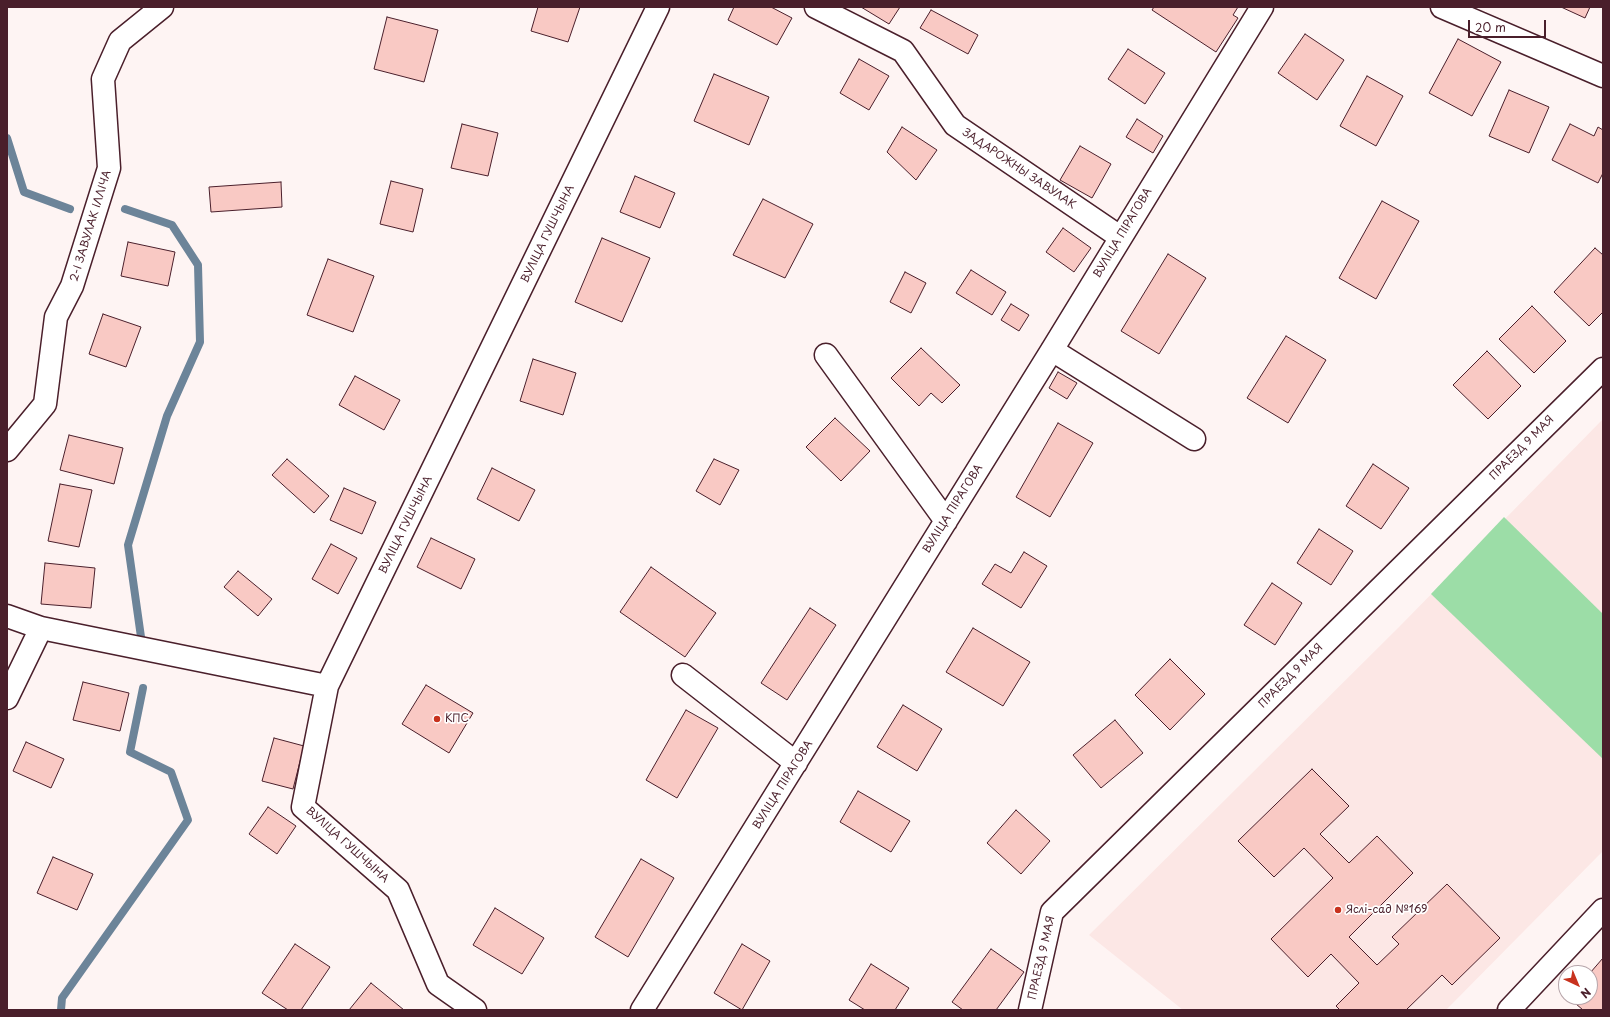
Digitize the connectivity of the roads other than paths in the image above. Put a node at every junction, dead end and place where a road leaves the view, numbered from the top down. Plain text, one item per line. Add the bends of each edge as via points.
1 (162, 7) edge
2 (658, 7) edge
3 (816, 7) edge
4 (1262, 7) edge
5 (1442, 7) edge
6 (1603, 76) edge
7 (1120, 238) junction
8 (1052, 350) junction
9 (826, 355) dead end
10 (1603, 369) edge
11 (1194, 439) dead end
12 (7, 450) edge
13 (946, 521) junction
14 (7, 616) edge
15 (41, 628) junction
16 (683, 675) dead end
17 (327, 686) junction
18 (7, 698) edge
19 (796, 763) junction
20 (1603, 910) edge
21 (475, 1010) edge
22 (642, 1010) edge
23 (1030, 1010) edge
24 (1509, 1010) edge

1 - 12 street, 2-І ЗАВУЛАК ІЛЛІЧА via 120,40 103,79 109,168 72,286 56,317 45,404
2 - 17 street, ВУЛІЦА ГУШЧЫНА
3 - 7 street, ЗАДАРОЖНЫ ЗАВУЛАК via 903,52 955,125
4 - 7 street, ВУЛІЦА ПІРАГОВА
5 - 6 street
7 - 8 street, ВУЛІЦА ПІРАГОВА
8 - 11 street
8 - 13 street, ВУЛІЦА ПІРАГОВА
9 - 13 street
10 - 23 street, ПРАЕЗД 9 МАЯ via 1052,912
13 - 19 street, ВУЛІЦА ПІРАГОВА
14 - 15 street
15 - 17 street
15 - 18 street
16 - 19 street
17 - 21 street, ВУЛІЦА ГУШЧЫНА via 303,808 398,890 438,984
19 - 22 street, ВУЛІЦА ПІРАГОВА
20 - 24 street

